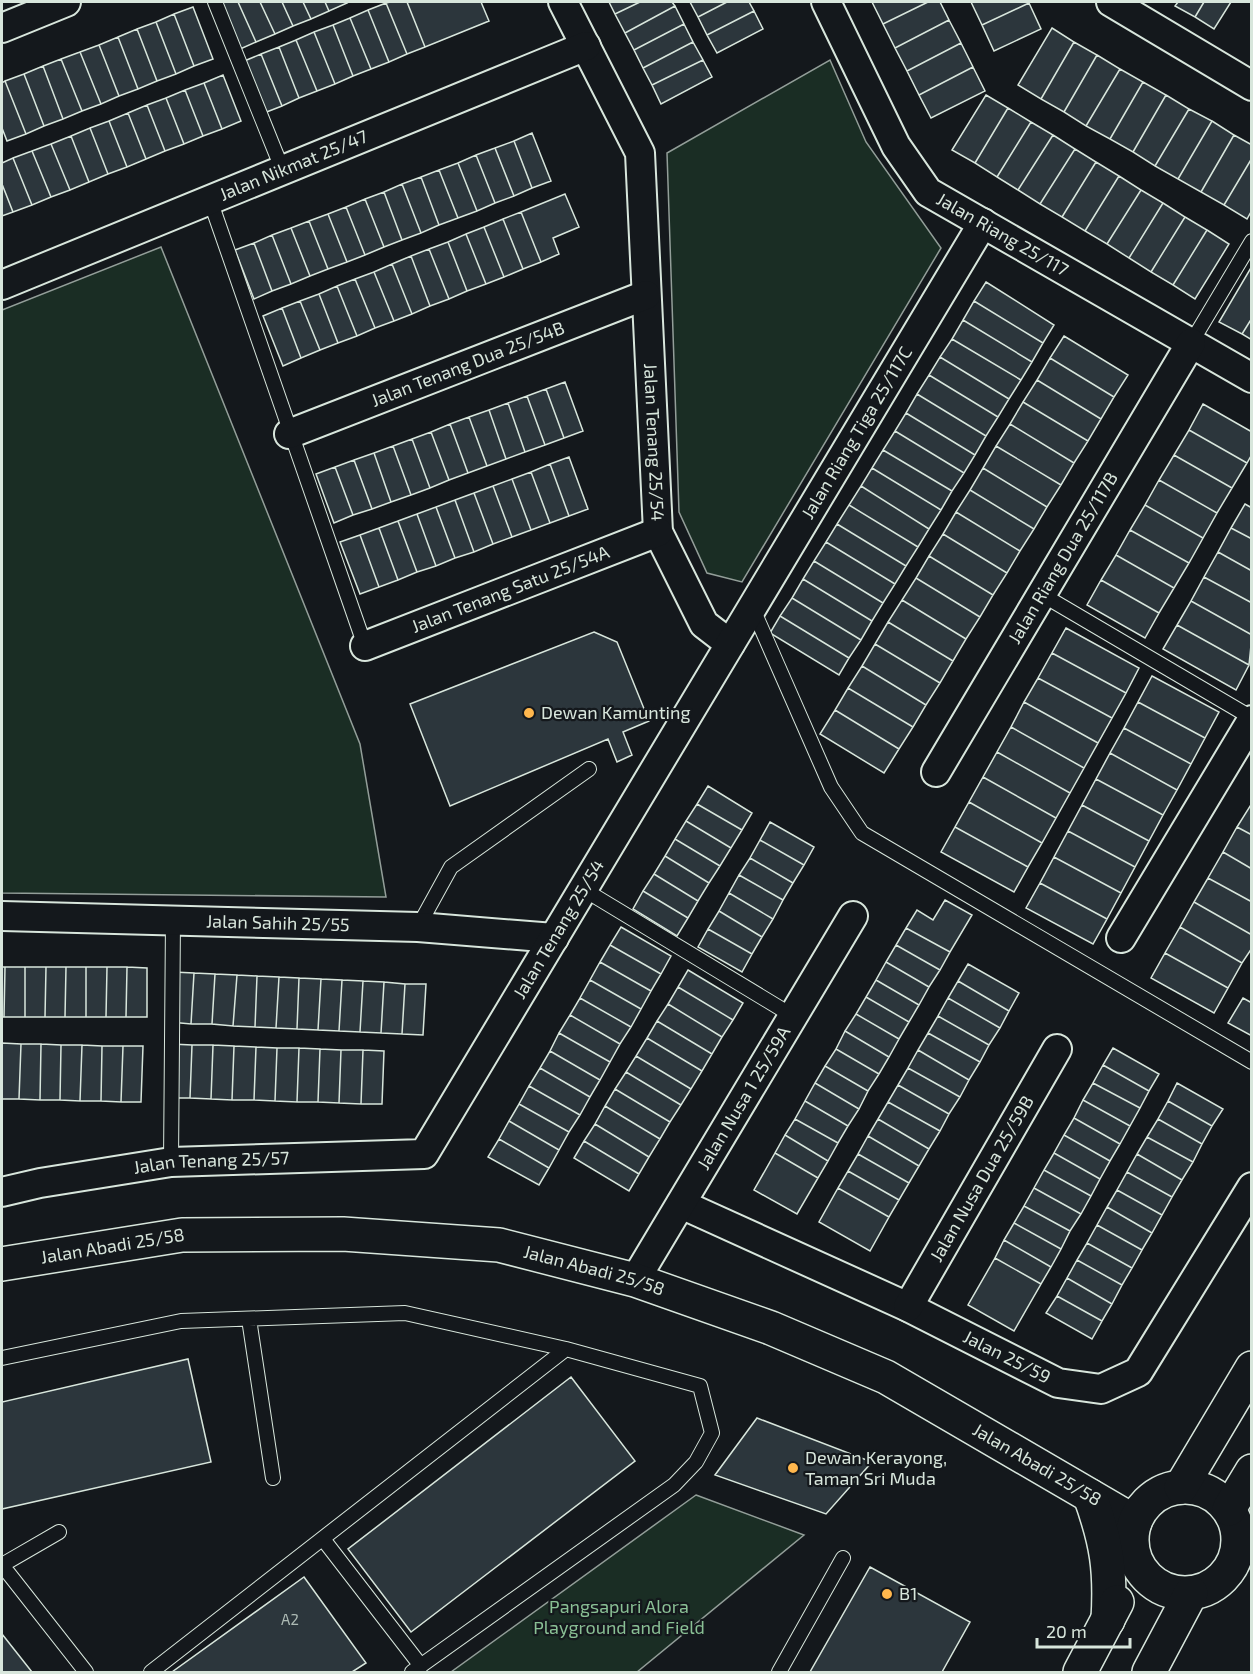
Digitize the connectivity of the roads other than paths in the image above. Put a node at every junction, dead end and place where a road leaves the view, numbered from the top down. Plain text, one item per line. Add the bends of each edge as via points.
1 (66, 2) edge
2 (215, 2) edge
3 (564, 2) edge
4 (1111, 2) edge
5 (833, 7) edge
6 (2, 28) edge
7 (586, 46) junction
8 (1251, 86) edge
9 (283, 171) junction
10 (210, 200) junction
11 (983, 223) junction
12 (1251, 241) edge
13 (2, 285) edge
14 (646, 295) junction
15 (1191, 343) junction
16 (1251, 378) edge
17 (289, 434) junction
18 (658, 532) junction
19 (1041, 594) junction
20 (752, 608) junction
21 (730, 644) junction
22 (365, 646) joint
23 (1251, 719) edge
24 (589, 769) dead end
25 (936, 772) dead end
26 (583, 889) junction
27 (2, 916) edge
28 (853, 916) dead end
29 (173, 920) junction
30 (418, 927) junction
31 (554, 938) junction
32 (1121, 938) dead end
33 (793, 1016) junction
34 (1057, 1049) dead end
35 (1251, 1062) edge
36 (424, 1154) joint
37 (171, 1162) junction
38 (1251, 1187) edge
39 (2, 1192) edge
40 (681, 1204) junction
41 (2, 1264) edge
42 (635, 1280) junction
43 (908, 1307) junction
44 (249, 1319) junction
45 (566, 1349) junction
46 (2, 1358) edge
47 (1251, 1368) edge
48 (1251, 1471) edge
49 (273, 1478) dead end
50 (1181, 1487) junction
51 (1090, 1496) junction
52 (1229, 1509) junction
53 (1135, 1522) junction
54 (59, 1532) dead end
55 (322, 1539) junction
56 (843, 1558) dead end
57 (1137, 1564) junction
58 (2, 1565) edge
59 (1242, 1570) edge
60 (1191, 1593) junction
61 (1108, 1620) junction
62 (416, 1669) edge
63 (86, 1672) edge
64 (151, 1672) edge
65 (778, 1672) edge
66 (1080, 1672) edge
67 (1149, 1672) edge

1 - 6 street
2 - 9 lane
3 - 7 street, Jalan Tenang 25/54
4 - 8 street
5 - 11 street, Jalan Riang 25/117 via 896,146 928,192
7 - 9 street, Jalan Nikmat 25/47
7 - 14 street, Jalan Tenang 25/54 via 640,153
9 - 10 street, Jalan Nikmat 25/47
10 - 13 street, Jalan Nikmat 25/47
10 - 17 lane
11 - 15 street, Jalan Riang 25/117
11 - 20 street, Jalan Riang Tiga 25/117C
12 - 15 lane
14 - 17 street, Jalan Tenang Dua 25/54B
14 - 18 street, Jalan Tenang 25/54
15 - 16 street, Jalan Riang 25/117
15 - 19 street, Jalan Riang Dua 25/117B
17 - 22 lane
18 - 21 street, Jalan Tenang 25/54 via 704,624
18 - 22 street, Jalan Tenang Satu 25/54A
19 - 23 lane
19 - 25 street, Jalan Riang Dua 25/117B
20 - 21 street, Jalan Riang Tiga 25/117C
20 - 35 lane via 831,787 862,833
21 - 26 street, Jalan Tenang 25/54
23 - 32 street
24 - 30 lane via 451,867
26 - 31 street, Jalan Tenang 25/54
26 - 33 lane
27 - 29 street, Jalan Sahih 25/55
28 - 33 street, Jalan Nusa 1 25/59A
29 - 30 street, Jalan Sahih 25/55
29 - 37 lane
30 - 31 street, Jalan Sahih 25/55
31 - 36 street, Jalan Tenang 25/54
33 - 40 street, Jalan Nusa 1 25/59A
34 - 43 street, Jalan Nusa Dua 25/59B
36 - 37 street, Jalan Tenang 25/57
37 - 39 street, Jalan Tenang 25/57
38 - 43 street, Jalan 25/59 via 1138,1372 1101,1389 1058,1383
40 - 42 street, Jalan Nusa 1 25/59A
40 - 43 street, Jalan 25/59
41 - 42 street, Jalan Abadi 25/58 via 182,1235 343,1234 499,1245
42 - 51 street, Jalan Abadi 25/58 via 771,1328 886,1377
44 - 45 lane via 405,1313
44 - 46 lane via 181,1321
44 - 49 lane
45 - 55 lane
45 - 62 lane via 700,1386 712,1433 696,1462 674,1485
47 - 50 street
48 - 52 street
50 - 52 street via 1216,1496
50 - 53 street via 1153,1498
51 - 53 street, Jalan Abadi 25/58
51 - 61 street via 1110,1576
52 - 59 street via 1239,1536
53 - 57 street via 1132,1551
54 - 58 lane
55 - 62 lane
55 - 64 lane
56 - 65 lane
57 - 60 street via 1160,1588
57 - 61 street
58 - 63 lane
59 - 60 street via 1208,1589
60 - 67 street
61 - 66 street

